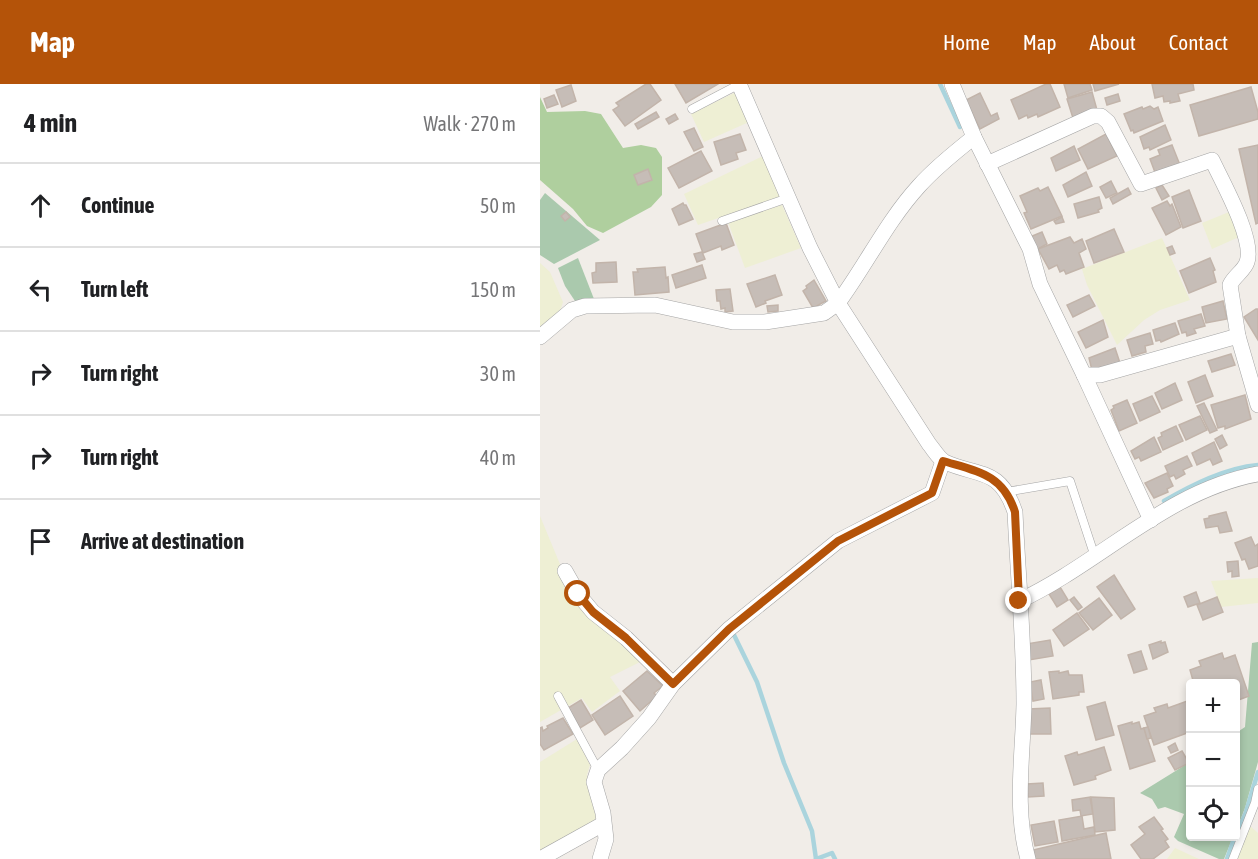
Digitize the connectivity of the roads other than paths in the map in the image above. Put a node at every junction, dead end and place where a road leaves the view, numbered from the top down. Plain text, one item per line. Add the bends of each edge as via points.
1 (740, 84) edge
2 (952, 84) edge
3 (692, 109) dead end
4 (974, 137) junction
5 (987, 164) junction
6 (788, 198) junction
7 (722, 221) dead end
8 (838, 303) junction
9 (1238, 336) junction
10 (540, 337) edge
11 (1084, 375) junction
12 (1258, 405) edge
13 (943, 461) junction
14 (1258, 474) edge
15 (1006, 492) junction
16 (1151, 520) junction
17 (1095, 557) junction
18 (565, 571) dead end
19 (1019, 601) junction
20 (673, 684) junction
21 (558, 696) dead end
22 (597, 770) junction
23 (1258, 789) edge
24 (603, 824) junction
25 (540, 859) edge
26 (600, 859) edge
27 (1028, 859) edge
28 (1233, 859) edge

1 - 3 lane
1 - 6 street
2 - 4 street
4 - 5 street
4 - 8 street via 919,186
5 - 9 street via 1093,116 1108,122 1141,184 1212,160 1244,229 1248,251 1247,263 1230,285
5 - 11 street via 1030,249 1040,284
6 - 7 lane
6 - 8 street
8 - 10 street via 824,313 765,322 734,322 655,305 585,306 572,310
8 - 13 street
9 - 11 street via 1100,375
9 - 12 street
11 - 16 street
13 - 15 street via 981,472
13 - 20 street via 932,493 838,541 729,629
14 - 16 street via 1200,492
15 - 17 lane via 1070,481
15 - 19 street via 1015,512
16 - 17 street
17 - 19 street
18 - 20 street via 593,612
19 - 27 street via 1024,701 1021,813 1022,840
20 - 22 street via 649,718
21 - 22 lane
22 - 24 street via 594,782
23 - 28 lane
24 - 25 street
24 - 26 street via 606,839

